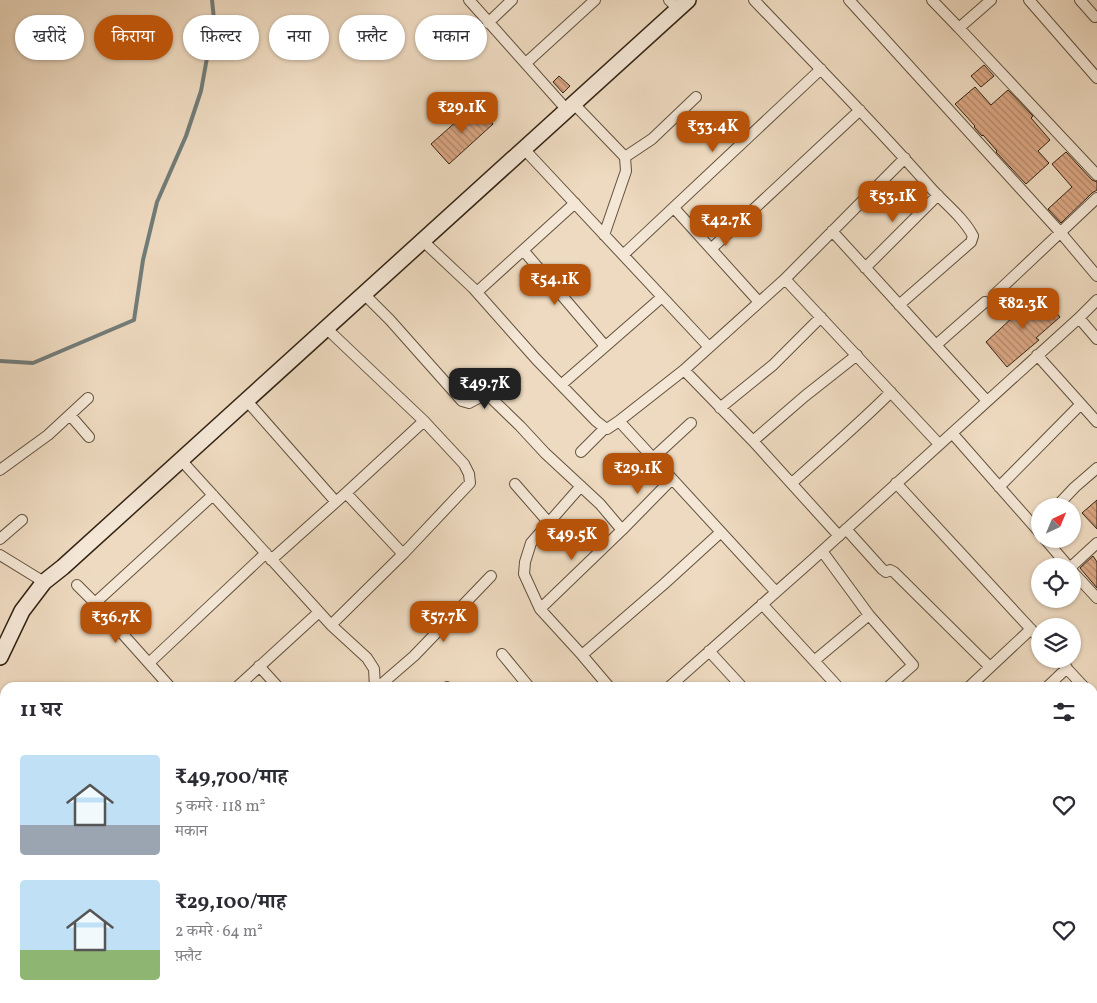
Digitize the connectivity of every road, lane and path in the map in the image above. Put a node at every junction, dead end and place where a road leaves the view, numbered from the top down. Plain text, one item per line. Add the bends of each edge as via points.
1 (469, 0) edge
2 (512, 0) edge
3 (595, 0) edge
4 (754, 0) edge
5 (849, 0) edge
6 (932, 0) edge
7 (991, 0) edge
8 (1029, 0) edge
9 (1080, 0) edge
10 (678, 3) edge
11 (1095, 17) dead end
12 (488, 23) junction
13 (959, 28) junction
14 (526, 63) junction
15 (821, 69) junction
16 (1097, 78) edge
17 (696, 97) dead end
18 (570, 107) junction
19 (860, 110) junction
20 (524, 148) junction
21 (625, 157) junction
22 (905, 158) junction
23 (1097, 175) edge
24 (938, 195) junction
25 (1097, 198) edge
26 (575, 203) junction
27 (674, 208) junction
28 (832, 231) junction
29 (1060, 232) junction
30 (604, 235) junction
31 (423, 241) junction
32 (711, 249) junction
33 (524, 250) junction
34 (624, 256) junction
35 (865, 268) junction
36 (1097, 276) edge
37 (785, 279) junction
38 (477, 292) junction
39 (364, 294) junction
40 (994, 295) dead end
41 (662, 297) junction
42 (1097, 300) edge
43 (759, 302) junction
44 (985, 302) dead end
45 (899, 305) junction
46 (821, 317) junction
47 (1079, 318) junction
48 (326, 328) junction
49 (1097, 339) edge
50 (936, 345) junction
51 (605, 346) junction
52 (709, 348) junction
53 (857, 355) junction
54 (1037, 356) junction
55 (684, 370) junction
56 (561, 385) junction
57 (891, 392) junction
58 (88, 398) dead end
59 (247, 401) junction
60 (987, 401) junction
61 (1080, 404) junction
62 (720, 408) junction
63 (70, 415) junction
64 (424, 421) junction
65 (619, 421) junction
66 (1097, 422) edge
67 (691, 423) dead end
68 (605, 428) junction
69 (952, 433) junction
70 (89, 437) dead end
71 (753, 441) junction
72 (939, 444) junction
73 (581, 452) dead end
74 (653, 458) junction
75 (181, 460) junction
76 (1097, 468) edge
77 (0, 470) edge
78 (672, 479) junction
79 (792, 483) junction
80 (896, 483) junction
81 (515, 484) dead end
82 (581, 486) junction
83 (999, 486) junction
84 (346, 493) junction
85 (213, 495) junction
86 (1065, 498) edge
87 (336, 502) junction
88 (22, 520) dead end
89 (1031, 520) edge
90 (549, 522) junction
91 (622, 530) junction
92 (721, 532) junction
93 (842, 532) junction
94 (0, 539) edge
95 (1097, 542) edge
96 (1053, 548) edge
97 (822, 551) junction
98 (404, 554) junction
99 (0, 555) edge
100 (268, 556) junction
101 (1061, 558) edge
102 (1080, 558) edge
103 (491, 576) dead end
104 (1081, 581) edge
105 (44, 582) junction
106 (77, 585) dead end
107 (776, 592) junction
108 (1097, 598) edge
109 (95, 603) junction
110 (762, 604) junction
111 (540, 610) junction
112 (319, 612) junction
113 (869, 615) junction
114 (331, 625) junction
115 (1031, 630) joint
116 (709, 651) junction
117 (502, 654) dead end
118 (582, 654) junction
119 (0, 657) edge
120 (814, 661) junction
121 (149, 663) junction
122 (259, 666) junction
123 (990, 667) junction
124 (1067, 668) joint
125 (166, 682) edge
126 (242, 682) edge
127 (274, 682) edge
128 (375, 682) edge
129 (383, 682) edge
130 (525, 682) edge
131 (605, 682) edge
132 (682, 682) edge
133 (737, 682) edge
134 (833, 682) edge
135 (894, 682) edge
136 (974, 682) edge
137 (1052, 682) edge
138 (1080, 682) edge

1 - 12 street
2 - 12 street
3 - 14 street
4 - 15 street
5 - 29 street
6 - 13 street
7 - 13 street
8 - 16 street
9 - 11 street
10 - 18 street
12 - 14 street
13 - 23 street
14 - 18 street
15 - 19 street
15 - 27 street
17 - 21 street via 652,139
18 - 20 street
18 - 21 street
19 - 22 street
19 - 32 street
20 - 26 street
20 - 31 street
21 - 30 street via 626,171
22 - 24 street
22 - 28 street
24 - 35 street
24 - 45 street via 969,227 973,236 971,242
25 - 29 street
26 - 30 street
26 - 33 street
27 - 32 street
27 - 34 street
28 - 35 street
28 - 37 street
29 - 36 street
29 - 40 street
30 - 34 street
31 - 38 street
31 - 39 street
32 - 43 street
33 - 38 street
33 - 51 street
34 - 41 street
35 - 45 street
37 - 43 street
37 - 46 street
38 - 56 street
39 - 48 street
39 - 82 street via 462,401 469,403 484,395 489,396
41 - 51 street
41 - 52 street
42 - 47 street
43 - 52 street
44 - 50 street
45 - 50 street
46 - 53 street
46 - 62 street via 773,365
47 - 49 street
47 - 54 street
48 - 59 street
48 - 64 street
50 - 60 street
51 - 56 street
52 - 55 street
53 - 57 street
53 - 71 street
54 - 60 street
54 - 61 street
55 - 62 street
55 - 65 street
56 - 68 street
57 - 72 street
57 - 79 street
58 - 63 street
59 - 75 street
59 - 87 street
60 - 69 street
61 - 66 street
61 - 83 street
62 - 71 street
63 - 70 street
63 - 77 street
64 - 84 street
64 - 98 street via 464,464 470,484
65 - 68 street
65 - 74 street
67 - 74 street
68 - 73 street
69 - 72 street
69 - 83 street
71 - 79 street
72 - 80 street
74 - 78 street
75 - 85 street
75 - 105 street
76 - 86 street
78 - 91 street
78 - 92 street
79 - 93 street
80 - 93 street
80 - 115 street
81 - 90 street
82 - 90 street
82 - 91 street
83 - 89 street
84 - 87 street
84 - 98 street
85 - 100 street
85 - 109 street
87 - 100 street
88 - 94 street
90 - 111 street via 531,543 525,562 524,574
91 - 111 street
92 - 107 street
92 - 118 street
93 - 97 street
93 - 123 street via 882,569 894,572
95 - 102 street
96 - 101 street
97 - 107 street
97 - 113 street
98 - 114 street
99 - 105 street
100 - 112 street
100 - 121 street
103 - 129 street via 414,656
104 - 108 street
105 - 119 street via 22,611
106 - 109 street
107 - 110 street
109 - 121 street
110 - 116 street
110 - 120 street
111 - 118 street
112 - 114 street
112 - 122 street
113 - 120 street
113 - 135 street via 913,664
114 - 128 street via 367,658 374,669
115 - 123 street
116 - 132 street
116 - 133 street
117 - 130 street
118 - 131 street
120 - 134 street
121 - 125 street
122 - 126 street
122 - 127 street
123 - 136 street
124 - 137 street
124 - 138 street

